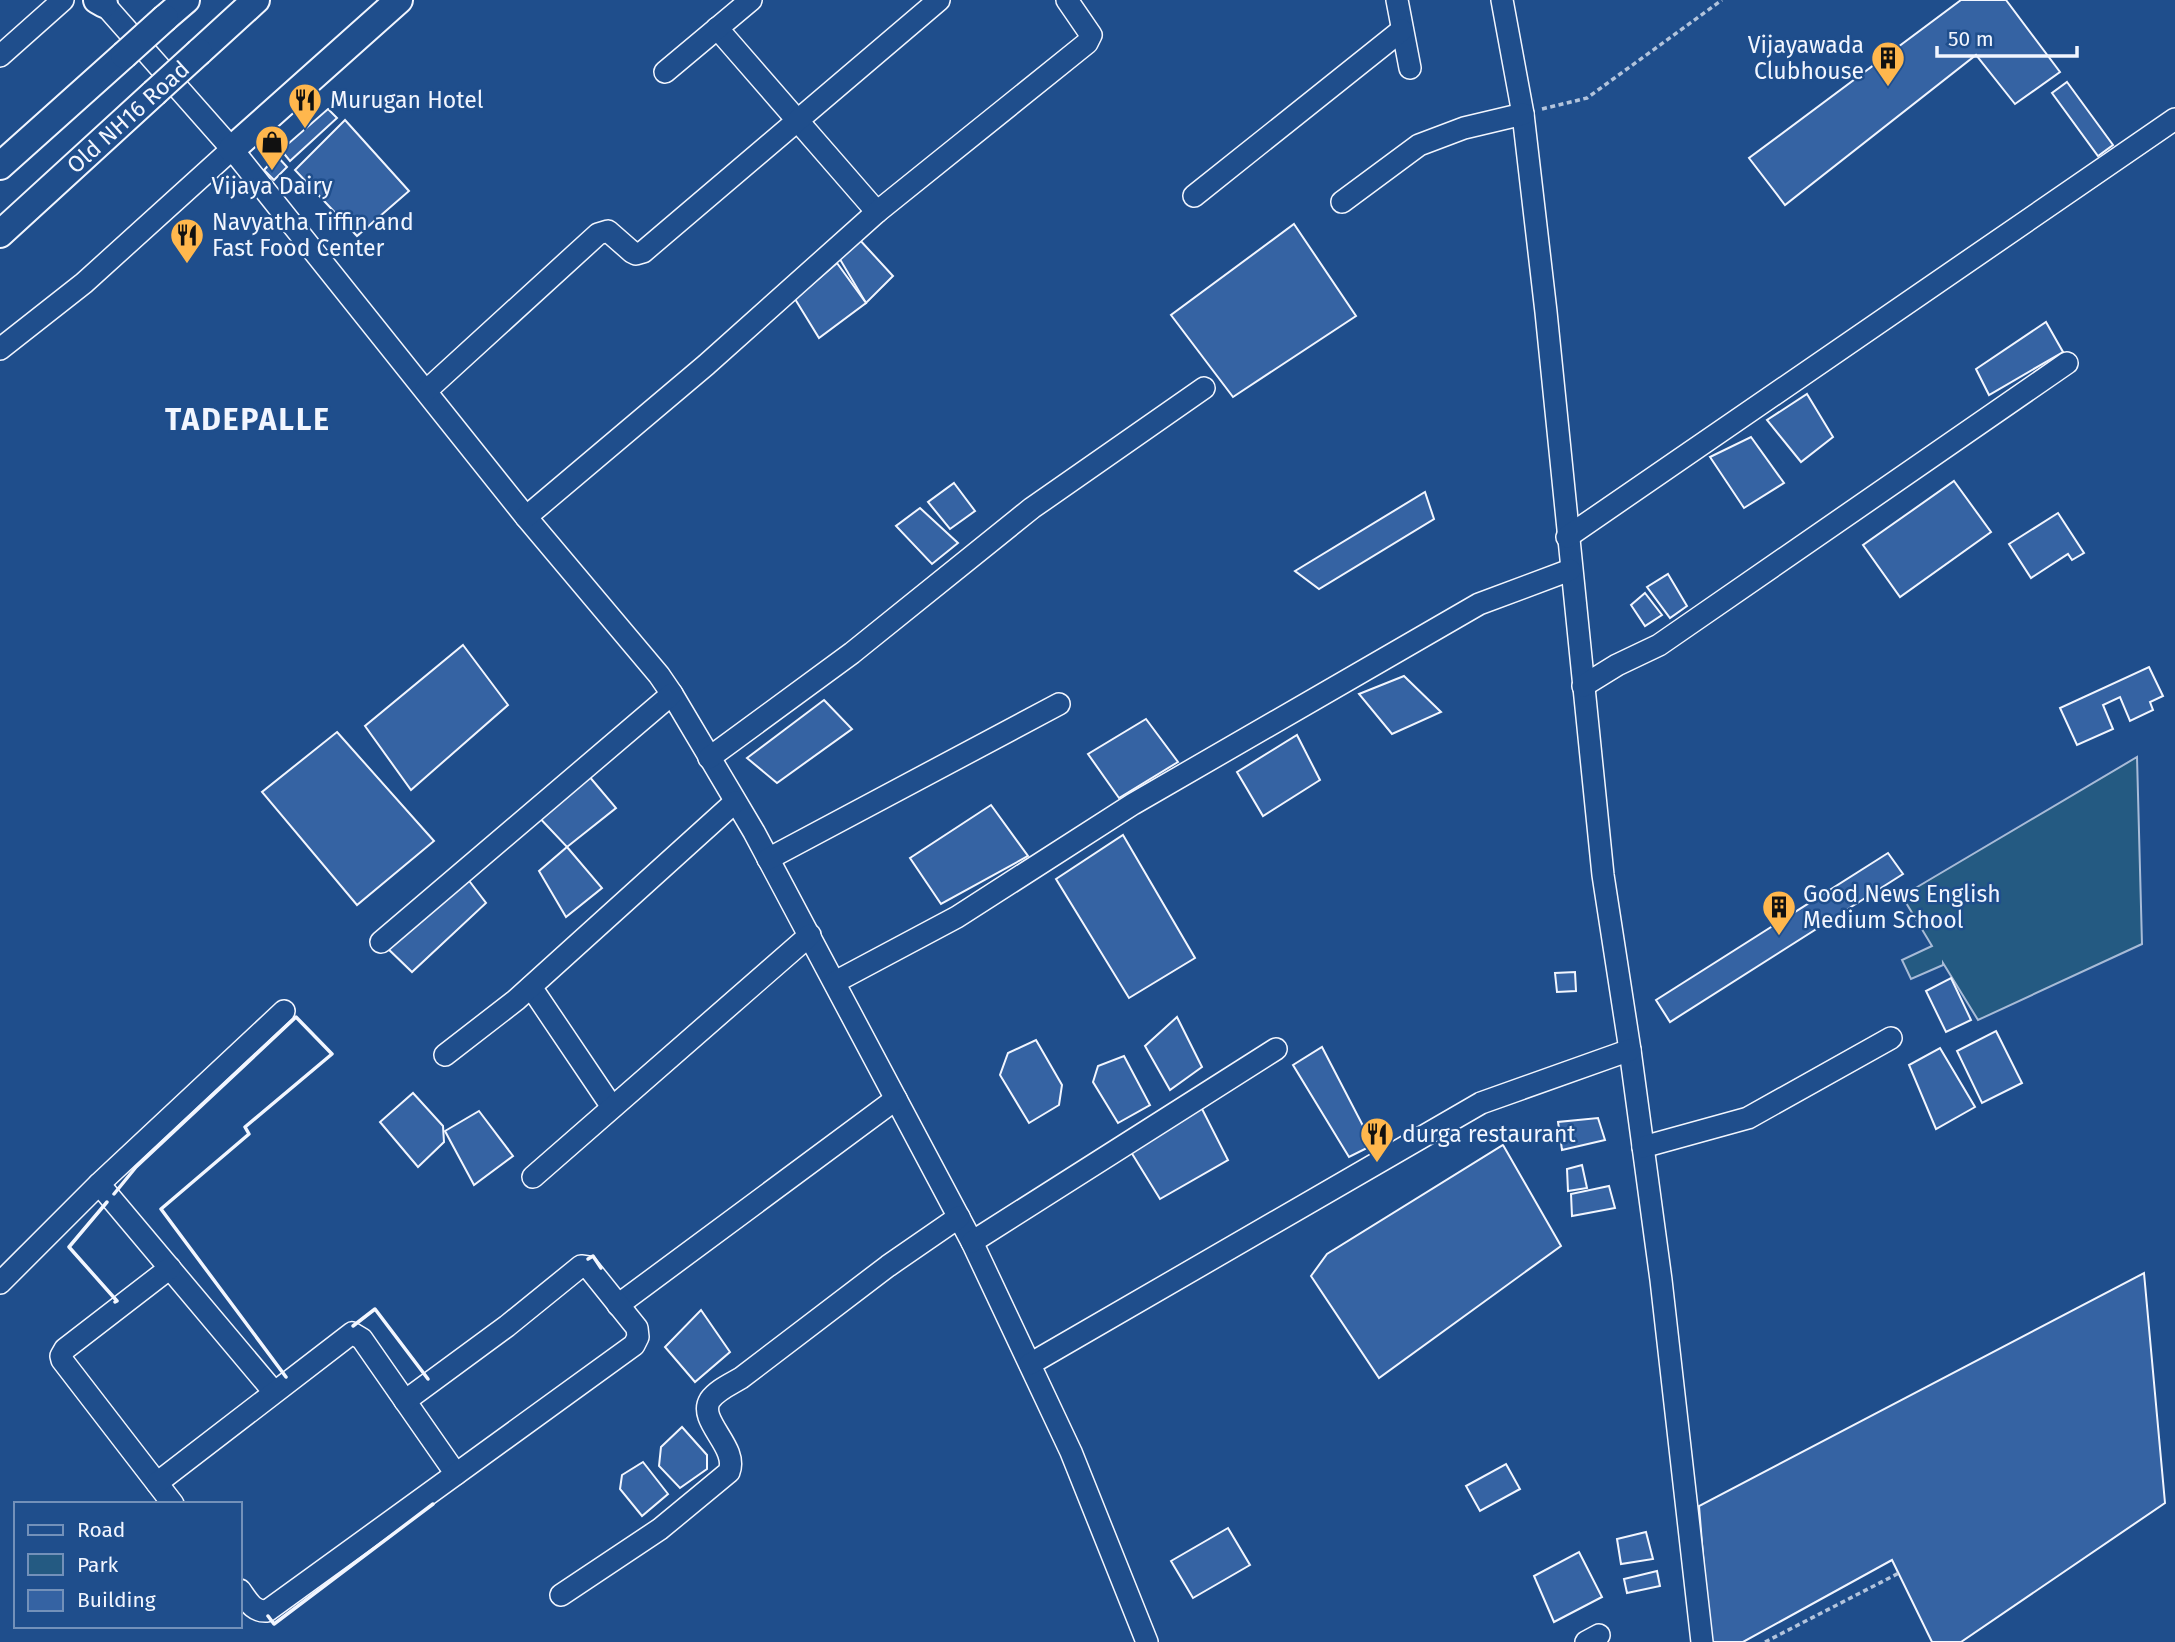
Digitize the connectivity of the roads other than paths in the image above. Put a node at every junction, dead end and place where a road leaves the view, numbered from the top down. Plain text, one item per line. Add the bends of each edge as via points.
1 (63, 0) edge
2 (186, 0) edge
3 (256, 0) edge
4 (399, 0) edge
5 (751, 0) edge
6 (939, 0) edge
7 (1067, 0) edge
8 (1397, 0) edge
9 (1502, 0) edge
10 (101, 1) edge
11 (717, 28) junction
12 (1402, 30) junction
13 (0, 56) edge
14 (1410, 68) dead end
15 (665, 72) dead end
16 (1523, 114) junction
17 (2175, 119) edge
18 (796, 120) junction
19 (232, 149) junction
20 (0, 166) edge
21 (1194, 196) dead end
22 (1342, 202) dead end
23 (877, 212) junction
24 (0, 234) edge
25 (0, 349) edge
26 (2067, 363) dead end
27 (1204, 388) dead end
28 (426, 391) junction
29 (526, 517) junction
30 (1567, 537) junction
31 (1570, 570) junction
32 (1583, 686) junction
33 (672, 694) junction
34 (1059, 704) dead end
35 (709, 758) junction
36 (736, 802) junction
37 (768, 859) junction
38 (810, 935) junction
39 (381, 942) dead end
40 (835, 982) junction
41 (531, 987) junction
42 (284, 1011) dead end
43 (1891, 1038) dead end
44 (1276, 1049) dead end
45 (1630, 1050) junction
46 (444, 1055) dead end
47 (897, 1099) junction
48 (612, 1107) junction
49 (1643, 1147) junction
50 (533, 1177) dead end
51 (99, 1184) junction
52 (959, 1217) junction
53 (972, 1242) junction
54 (170, 1268) junction
55 (0, 1283) edge
56 (618, 1305) junction
57 (1030, 1364) junction
58 (274, 1392) junction
59 (405, 1401) junction
60 (456, 1474) junction
61 (157, 1483) junction
62 (171, 1502) edge
63 (242, 1593) edge
64 (561, 1595) dead end
65 (1147, 1642) edge
66 (1702, 1642) edge

1 - 13 street
2 - 20 main road, bridge
3 - 24 main road, Old NH16 Road, bridge
4 - 19 main road
5 - 11 street
6 - 18 street
7 - 23 street via 1087,26 1091,35 1087,43
8 - 12 street
9 - 16 street
10 - 19 street
11 - 15 street
11 - 18 street
12 - 14 street
12 - 21 street
16 - 22 street via 1419,145
16 - 30 street
17 - 30 street
18 - 23 street
18 - 28 street via 643,251 632,252 608,232 598,234
19 - 25 street via 84,283
19 - 28 street
23 - 29 street
26 - 32 street via 1660,645
27 - 35 street via 1032,508 852,653
28 - 29 street
29 - 33 street
30 - 31 street
31 - 32 street
31 - 40 street via 1479,604 1133,804 948,923
32 - 45 street via 1603,875
33 - 35 street
33 - 39 street
34 - 37 street
35 - 36 street
36 - 37 street
36 - 41 street
37 - 38 street
38 - 40 street
38 - 48 street
40 - 47 street
41 - 46 street
41 - 48 street
42 - 51 street
43 - 49 street via 1748,1118
44 - 53 street
45 - 49 street
45 - 57 street via 1481,1103
47 - 52 street
47 - 56 street
48 - 50 street
49 - 66 street
51 - 54 street
51 - 55 street
52 - 53 street
52 - 64 street via 718,1392 707,1411 729,1453 729,1472 660,1529
53 - 57 street
54 - 58 street
54 - 61 street via 61,1356
56 - 59 street via 588,1267 581,1266
56 - 60 street via 637,1328 634,1345
57 - 65 street via 1071,1452
58 - 59 street via 352,1333 362,1339
58 - 61 street
59 - 60 street
60 - 63 street via 267,1611 253,1608
61 - 62 street

